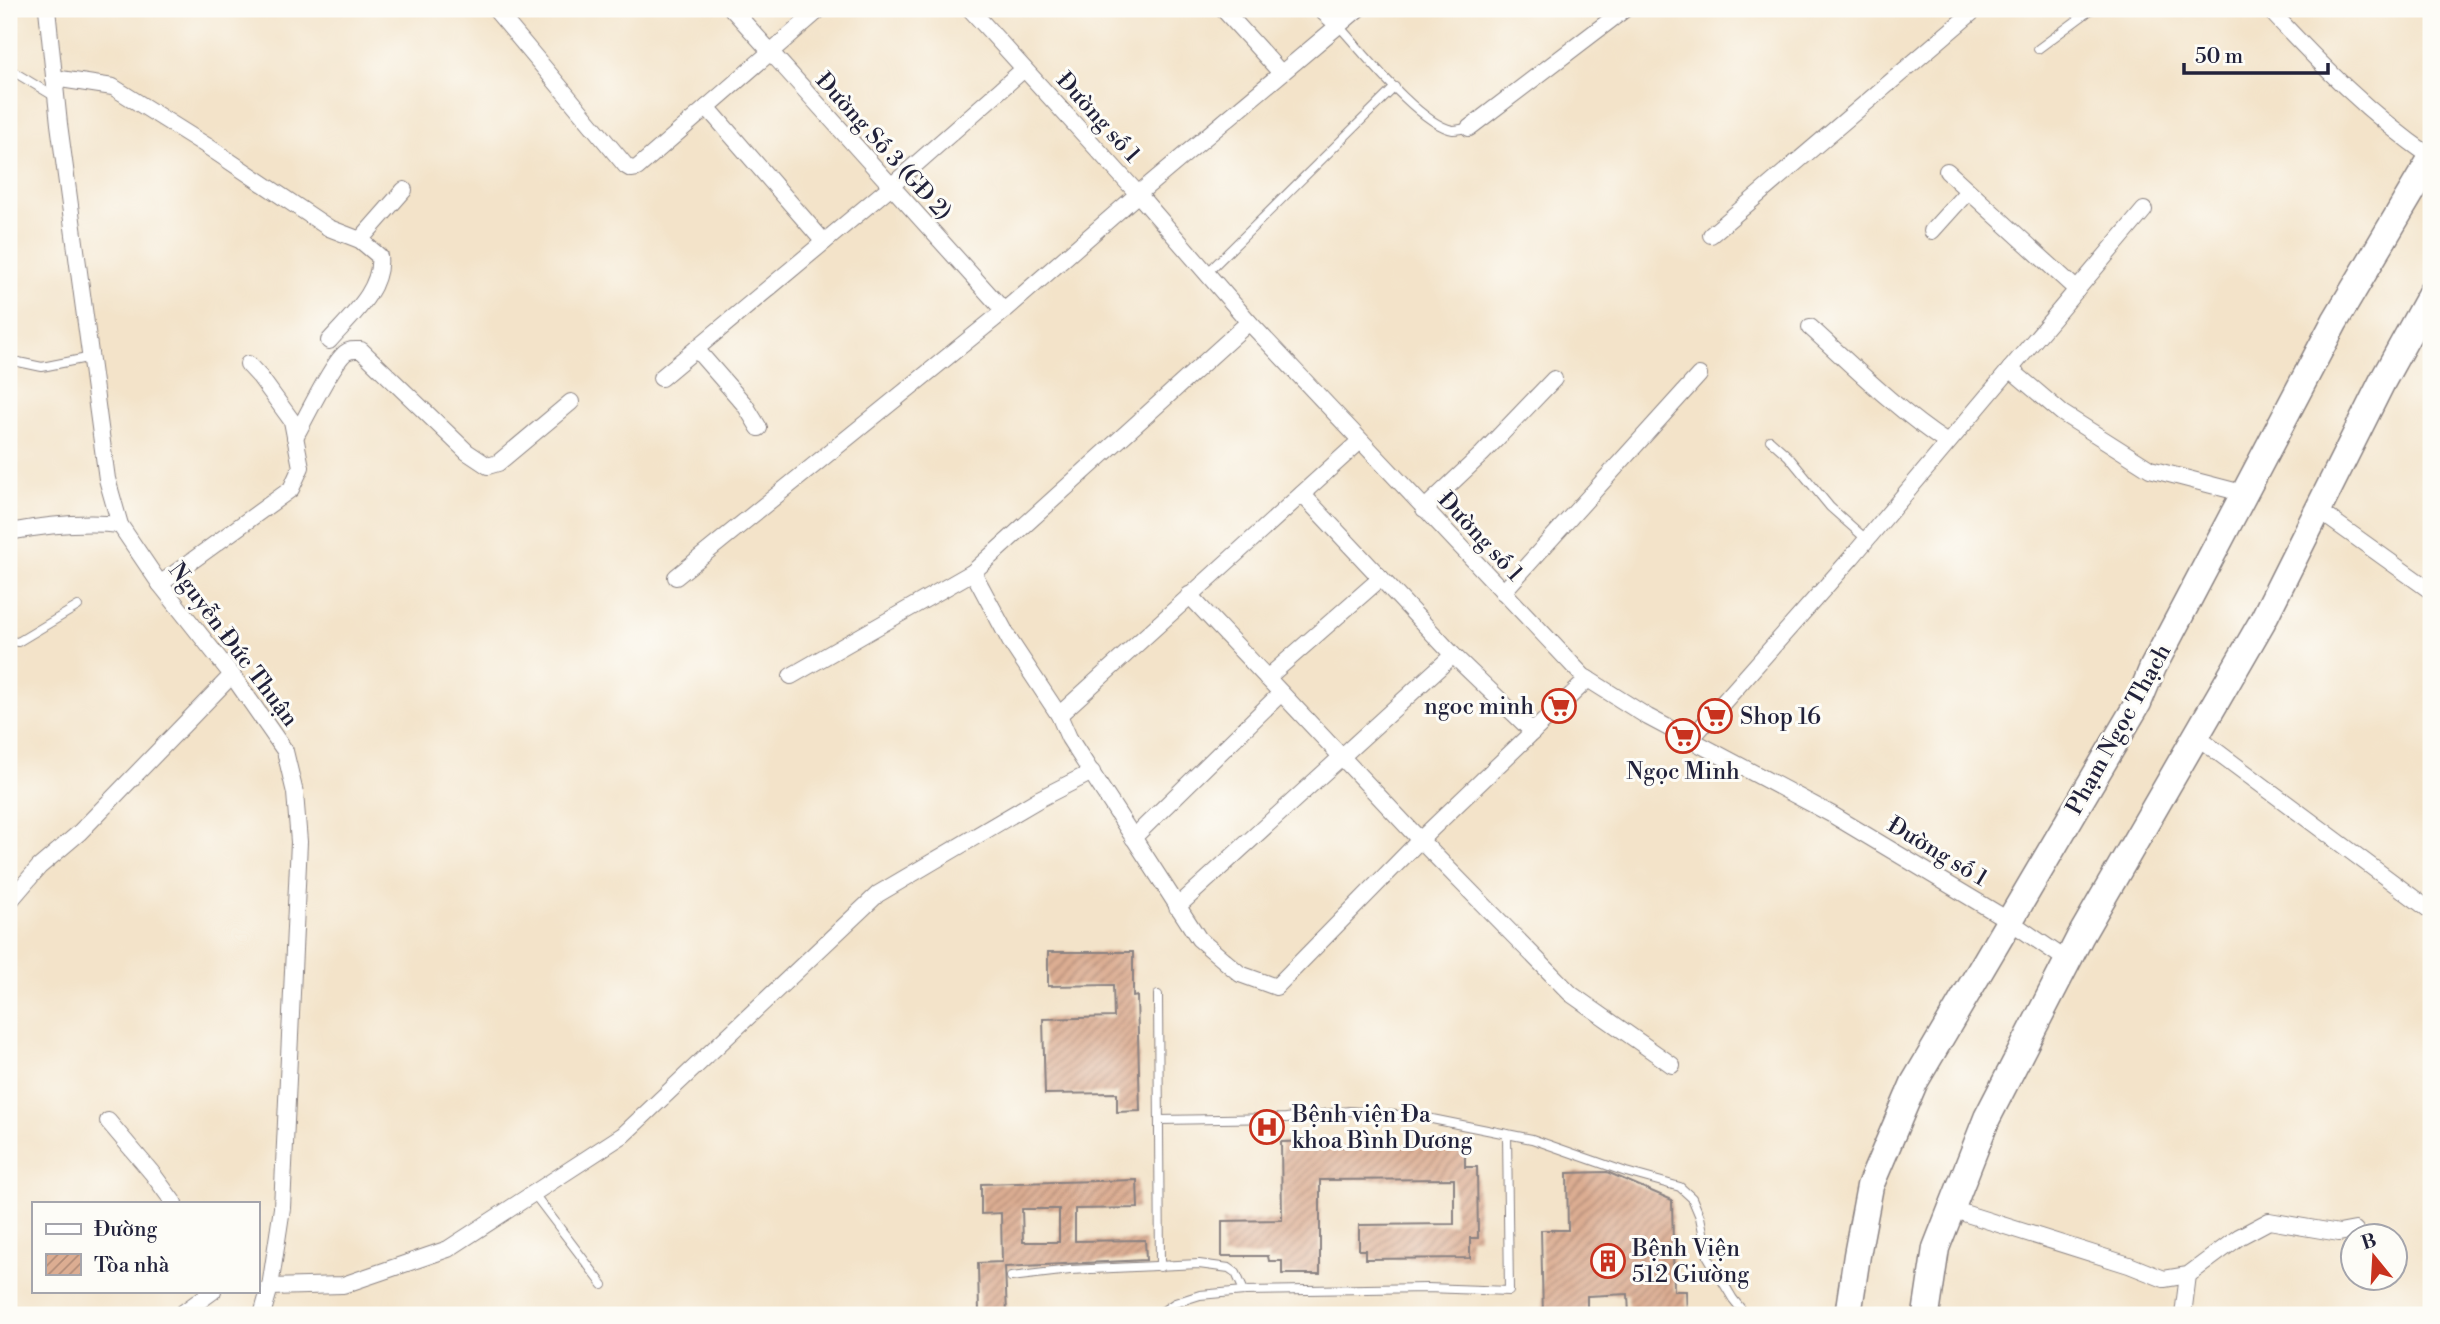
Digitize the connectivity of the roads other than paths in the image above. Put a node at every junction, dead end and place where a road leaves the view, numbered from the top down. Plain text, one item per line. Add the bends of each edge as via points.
1 (47, 9) edge
2 (495, 9) edge
3 (732, 9) edge
4 (820, 9) edge
5 (970, 9) edge
6 (1223, 9) edge
7 (1320, 9) edge
8 (1358, 9) edge
9 (1625, 9) edge
10 (1976, 9) edge
11 (2092, 9) edge
12 (2269, 9) edge
13 (1338, 25) junction
14 (2038, 50) dead end
15 (770, 53) junction
16 (9, 69) edge
17 (1024, 69) junction
18 (1281, 73) junction
19 (54, 78) junction
20 (1395, 87) junction
21 (57, 98) junction
22 (707, 107) junction
23 (1469, 128) joint
24 (2431, 158) edge
25 (1947, 171) dead end
26 (890, 187) junction
27 (404, 190) dead end
28 (1968, 191) junction
29 (1138, 194) junction
30 (2144, 210) dead end
31 (1932, 231) dead end
32 (1710, 236) dead end
33 (359, 240) junction
34 (824, 242) junction
35 (1207, 273) junction
36 (2077, 290) junction
37 (2430, 296) edge
38 (1004, 311) junction
39 (1249, 322) junction
40 (1810, 327) dead end
41 (329, 341) dead end
42 (696, 349) junction
43 (92, 357) junction
44 (9, 360) edge
45 (248, 364) dead end
46 (2010, 369) junction
47 (1699, 375) dead end
48 (661, 378) dead end
49 (1554, 379) dead end
50 (571, 402) dead end
51 (759, 428) dead end
52 (295, 437) junction
53 (1770, 440) dead end
54 (1360, 441) junction
55 (1947, 443) junction
56 (1301, 494) junction
57 (2246, 494) junction
58 (1424, 509) junction
59 (2318, 510) junction
60 (121, 525) junction
61 (9, 532) edge
62 (1866, 540) junction
63 (973, 572) junction
64 (676, 578) dead end
65 (1381, 578) junction
66 (160, 584) junction
67 (1503, 592) junction
68 (2431, 592) edge
69 (1189, 595) junction
70 (78, 606) dead end
71 (9, 641) edge
72 (1453, 655) junction
73 (232, 676) junction
74 (791, 676) dead end
75 (1267, 678) junction
76 (1588, 680) junction
77 (1281, 692) junction
78 (1059, 715) junction
79 (1533, 732) junction
80 (2196, 736) junction
81 (1691, 738) junction
82 (1342, 757) junction
83 (1091, 772) junction
84 (1133, 838) junction
85 (1420, 840) junction
86 (9, 902) edge
87 (1177, 907) junction
88 (2431, 911) edge
89 (2008, 920) junction
90 (2068, 961) junction
91 (1158, 995) dead end
92 (1672, 1065) dead end
93 (1160, 1120) junction
94 (108, 1121) dead end
95 (1507, 1134) junction
96 (534, 1194) junction
97 (173, 1202) edge
98 (1951, 1209) junction
99 (2338, 1233) edge
100 (275, 1255) junction
101 (259, 1263) edge
102 (1160, 1267) junction
103 (2188, 1275) junction
104 (1011, 1277) dead end
105 (603, 1285) dead end
106 (270, 1287) junction
107 (1244, 1291) junction
108 (212, 1292) edge
109 (180, 1315) edge
110 (262, 1315) edge
111 (1157, 1315) edge
112 (1746, 1315) edge
113 (1848, 1315) edge
114 (1926, 1315) edge
115 (2183, 1315) edge

1 - 19 street, Nguyễn Đức Thuận
2 - 22 street via 631,169
3 - 15 street, Đường Số 3 (GĐ 2)
4 - 15 street
5 - 17 street, Đường số 1
6 - 18 street
7 - 13 street
8 - 13 street
9 - 23 street
10 - 32 street
11 - 14 lane
12 - 24 street via 2324,68
13 - 18 street
13 - 20 lane
15 - 22 street
15 - 26 street, Đường Số 3 (GĐ 2)
16 - 21 lane
17 - 26 street
17 - 29 street, Đường số 1
18 - 29 street
19 - 21 street, Nguyễn Đức Thuận
19 - 33 street via 113,88 329,228
20 - 23 lane via 1419,112 1441,126
20 - 35 lane
21 - 43 street, Nguyễn Đức Thuận
22 - 34 street
24 - 57 main road, Phạm Ngọc Thạch via 2335,321
25 - 28 street
26 - 34 street
26 - 38 street, Đường Số 3 (GĐ 2)
27 - 33 street
28 - 31 street
28 - 36 street
29 - 35 street, Đường số 1
29 - 38 street
30 - 36 street
33 - 41 street via 379,256 374,287
34 - 42 street
35 - 39 street, Đường số 1
36 - 46 street
37 - 59 main road
38 - 64 street
39 - 54 street, Đường số 1
39 - 63 street
40 - 55 street via 1896,406
42 - 48 street
42 - 51 street
43 - 44 lane via 42,368
43 - 60 street, Nguyễn Đức Thuận via 107,480
45 - 52 street via 292,422
46 - 55 street
46 - 57 street via 2062,414 2150,469
47 - 67 street
49 - 58 street
50 - 52 street via 498,463 488,466 467,452 361,350 351,350 333,370
52 - 66 street via 301,467 291,489
53 - 62 lane
54 - 56 street
54 - 58 street, Đường số 1
55 - 62 street
56 - 65 street
56 - 69 street
57 - 89 main road, Phạm Ngọc Thạch via 2138,703
58 - 67 street, Đường số 1
59 - 68 street
59 - 80 main road via 2262,622
60 - 61 street via 93,522
60 - 66 street, Nguyễn Đức Thuận
62 - 81 street
63 - 74 street
63 - 78 street via 1010,641
65 - 72 street
65 - 75 street
66 - 73 street, Nguyễn Đức Thuận
67 - 76 street, Đường số 1
69 - 75 street
69 - 78 street
70 - 71 lane via 18,642
72 - 79 street
72 - 82 street
73 - 86 street
73 - 100 street, Nguyễn Đức Thuận via 285,751 299,842 282,1208
75 - 77 street
76 - 79 street
76 - 81 street, Đường số 1
77 - 82 street
77 - 84 street
78 - 83 street
79 - 85 street
80 - 88 street
80 - 90 main road
81 - 89 street, Đường số 1
82 - 85 street
82 - 87 street
83 - 84 street
83 - 96 street via 878,894 623,1135
84 - 87 street
85 - 87 street via 1276,987 1240,974 1199,939
85 - 92 street via 1571,994
89 - 90 street, Đường số 1
89 - 113 main road, Phạm Ngọc Thạch via 1914,1083 1870,1186
90 - 98 main road via 1987,1118
91 - 93 lane
93 - 95 lane via 1286,1118 1349,1111 1422,1117
93 - 102 lane
94 - 97 street
95 - 107 lane via 1509,1292 1427,1288
95 - 112 lane via 1680,1187 1692,1198 1700,1217 1709,1257
96 - 105 lane
96 - 106 street via 448,1249 343,1285
98 - 103 street via 2164,1279
98 - 114 main road via 1936,1248
99 - 103 street via 2269,1221
100 - 101 street
100 - 106 street, Nguyễn Đức Thuận
102 - 104 lane
102 - 107 lane via 1199,1264 1229,1268
103 - 115 street
106 - 110 street, Nguyễn Đức Thuận
107 - 111 lane via 1200,1295
108 - 109 street

